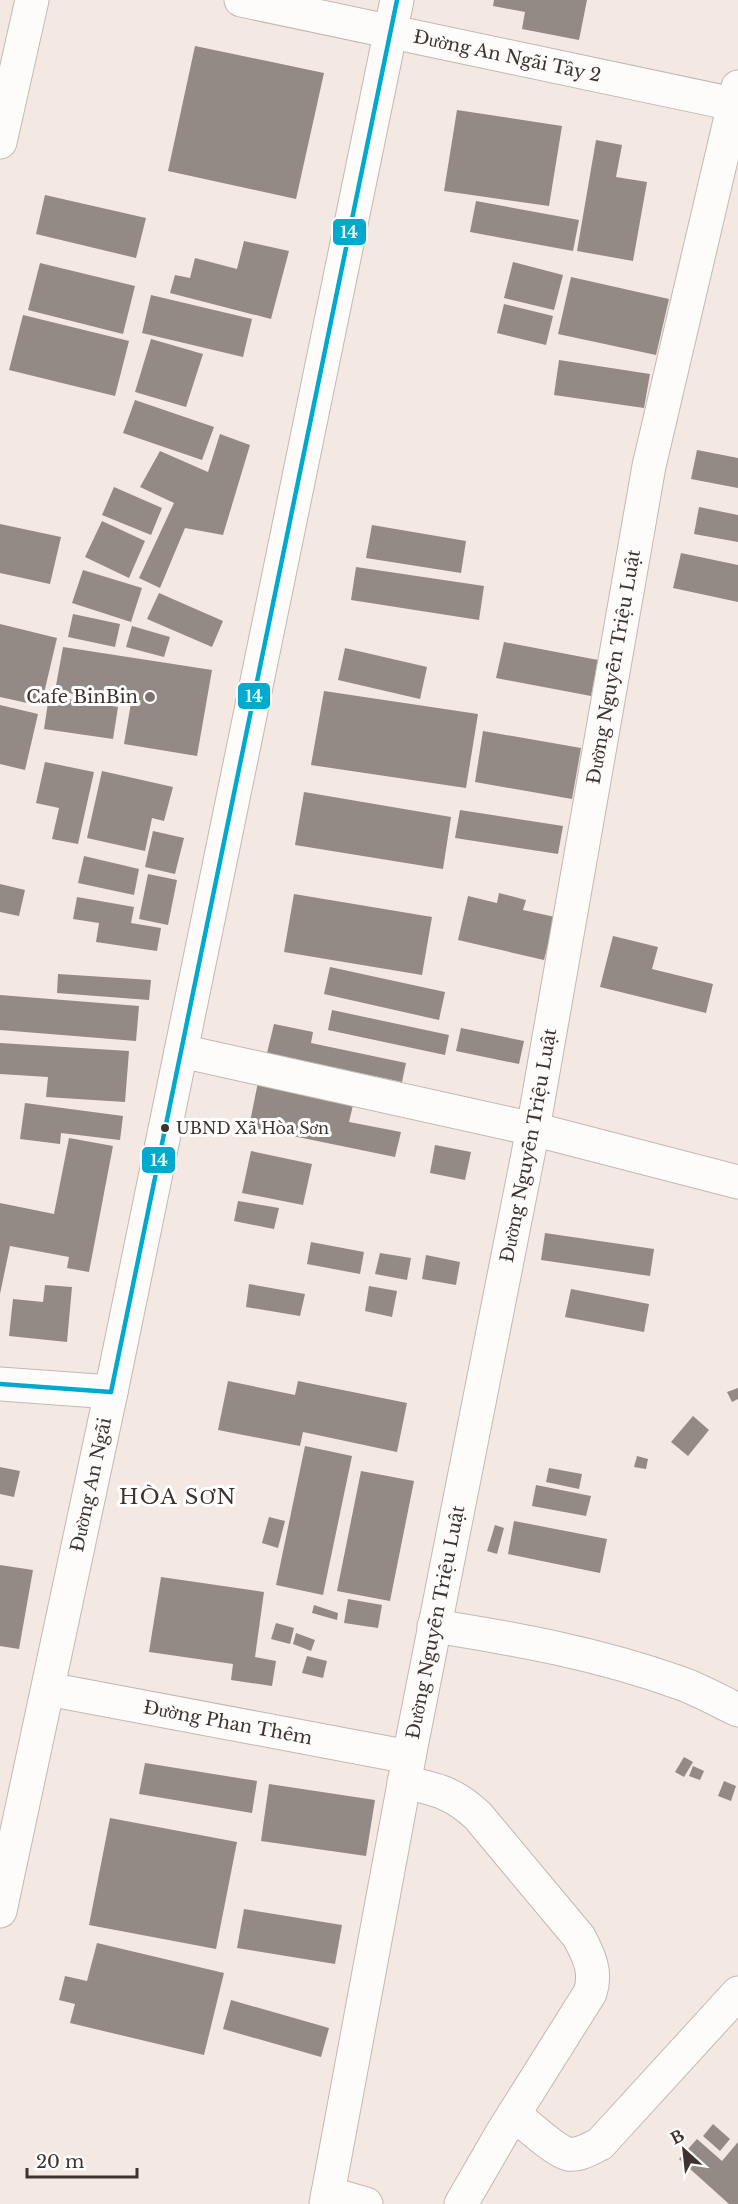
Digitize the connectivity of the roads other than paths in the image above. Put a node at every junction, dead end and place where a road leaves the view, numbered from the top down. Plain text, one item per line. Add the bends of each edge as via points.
1 (32, 0) edge
2 (241, 0) edge
3 (394, 15) edge
4 (737, 99) edge
5 (0, 142) edge
6 (181, 1051) junction
7 (533, 1129) junction
8 (738, 1182) edge
9 (0, 1384) edge
10 (111, 1392) junction
11 (434, 1626) junction
12 (48, 1689) junction
13 (738, 1710) edge
14 (406, 1769) junction
15 (0, 1911) edge
16 (738, 1993) edge
17 (514, 2114) junction
18 (327, 2199) edge
19 (366, 2204) edge
20 (461, 2204) edge

1 - 5 street
2 - 3 street, Đường An Ngãi Tây 2
3 - 4 street, Đường An Ngãi Tây 2
3 - 6 street, Đường An Ngãi
4 - 7 street, Đường Nguyễn Triệu Luật via 649,466
6 - 7 street
6 - 10 street, Đường An Ngãi
7 - 8 street
7 - 11 street, Đường Nguyễn Triệu Luật
9 - 10 street
10 - 12 street, Đường An Ngãi
11 - 13 street via 533,1642 609,1661 681,1683
11 - 14 street, Đường Nguyễn Triệu Luật
12 - 14 street, Đường Phan Thêm
12 - 15 street, Đường An Ngãi
14 - 17 street, Đường Phan Thêm via 463,1801 478,1816 560,1912 589,1956 594,1974 590,1993
14 - 18 street, Đường Nguyễn Triệu Luật
16 - 17 street via 600,2144 568,2154
17 - 20 street, Đường Phan Thêm
18 - 19 street

